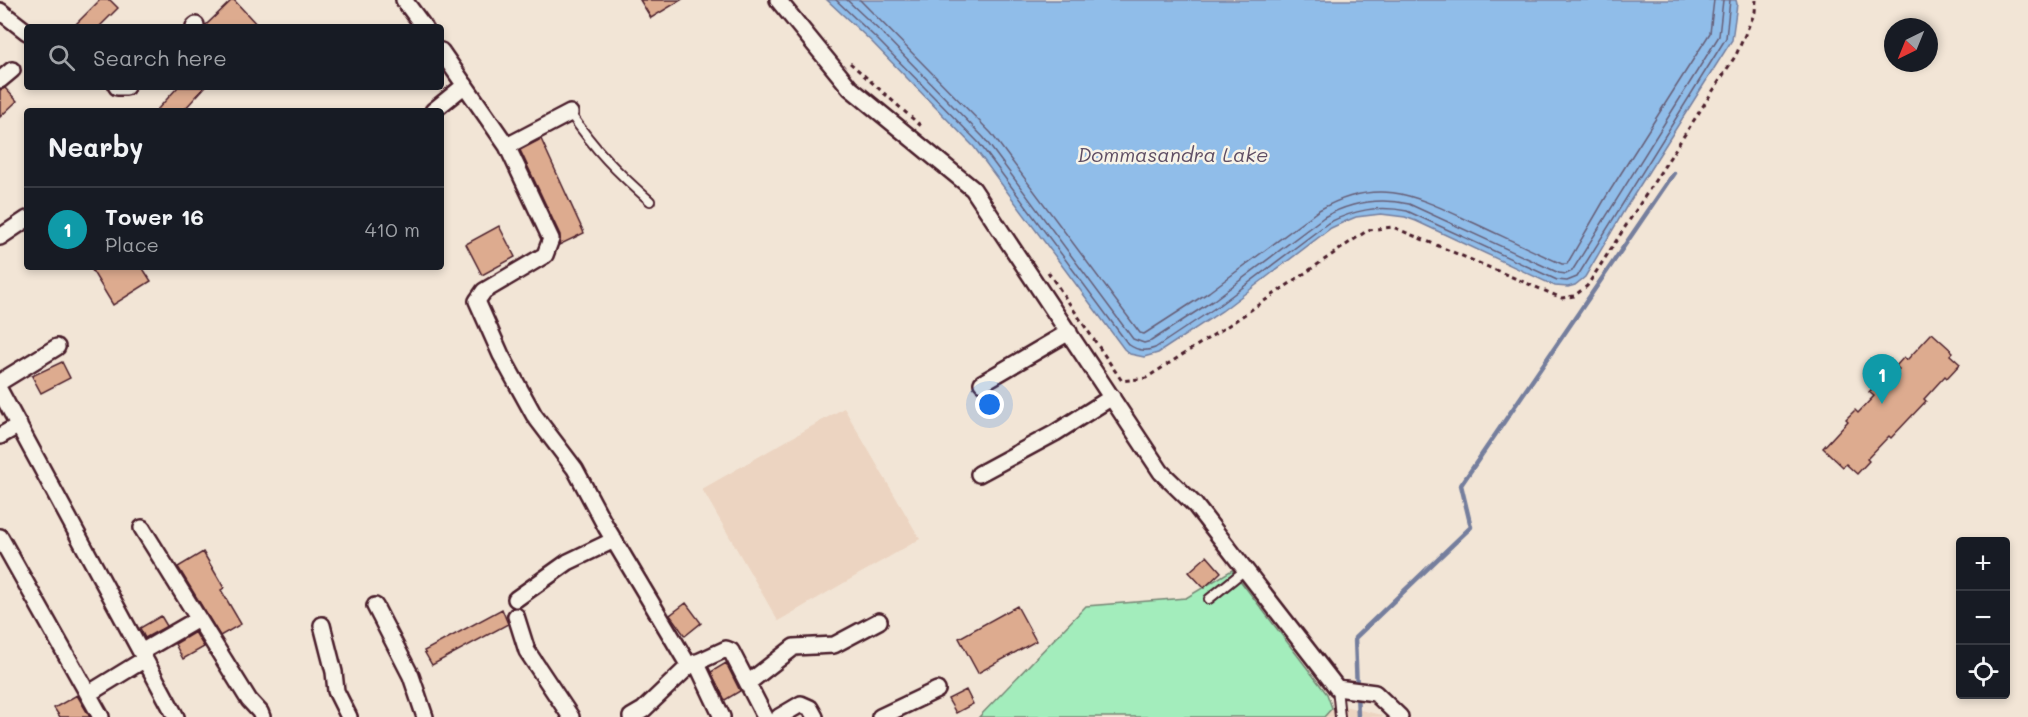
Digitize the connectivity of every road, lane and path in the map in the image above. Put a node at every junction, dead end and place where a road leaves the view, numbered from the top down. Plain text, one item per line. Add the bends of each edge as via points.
1 (404, 0) edge
2 (778, 0) edge
3 (1756, 0) edge
4 (0, 11) edge
5 (422, 24) edge
6 (24, 30) edge
7 (444, 55) edge
8 (465, 85) junction
9 (437, 108) edge
10 (570, 113) joint
11 (507, 146) junction
12 (650, 201) dead end
13 (24, 221) edge
14 (0, 237) edge
15 (1069, 333) junction
16 (57, 347) dead end
17 (1122, 381) dead end
18 (0, 382) edge
19 (982, 383) dead end
20 (0, 391) edge
21 (1112, 397) junction
22 (19, 425) junction
23 (0, 436) edge
24 (979, 474) dead end
25 (142, 528) dead end
26 (0, 537) edge
27 (614, 540) junction
28 (1245, 570) junction
29 (516, 599) dead end
30 (1209, 599) dead end
31 (375, 606) dead end
32 (516, 616) dead end
33 (198, 619) junction
34 (879, 621) dead end
35 (322, 625) dead end
36 (143, 656) junction
37 (692, 664) junction
38 (748, 683) junction
39 (1336, 688) junction
40 (937, 690) dead end
41 (88, 694) junction
42 (640, 715) edge
43 (101, 717) edge
44 (176, 717) edge
45 (262, 717) edge
46 (349, 717) edge
47 (425, 717) edge
48 (571, 717) edge
49 (722, 717) edge
50 (765, 717) edge
51 (780, 717) edge
52 (815, 717) edge
53 (880, 717) edge
54 (1340, 717) edge
55 (1400, 717) edge

1 - 5 street
2 - 15 street via 850,88 973,189
3 - 17 path via 1755,12 1736,55 1587,286 1574,296 1562,298 1393,226 1368,230 1146,378
4 - 6 street
7 - 8 street
8 - 9 street
8 - 11 street
10 - 11 street
10 - 12 lane via 610,165
11 - 27 street via 551,239 545,255 484,291 477,301 534,415 575,469
13 - 14 street
15 - 19 street
15 - 21 street
16 - 18 street
20 - 22 street
21 - 24 street
21 - 28 street via 1161,472 1195,505
22 - 23 street
22 - 36 street
25 - 33 street
26 - 41 street
27 - 29 street via 568,562
27 - 37 street
28 - 30 lane
28 - 39 street
31 - 47 street via 411,676
32 - 48 street via 527,651
33 - 36 street
33 - 45 street
34 - 38 street via 834,645 794,647
35 - 46 street via 336,691
36 - 41 street
36 - 44 street
37 - 38 street via 726,649 737,659
37 - 42 street
37 - 49 street
38 - 50 street
39 - 54 lane
39 - 55 street via 1375,693
40 - 53 street
41 - 43 street
51 - 52 street via 801,704 810,708

